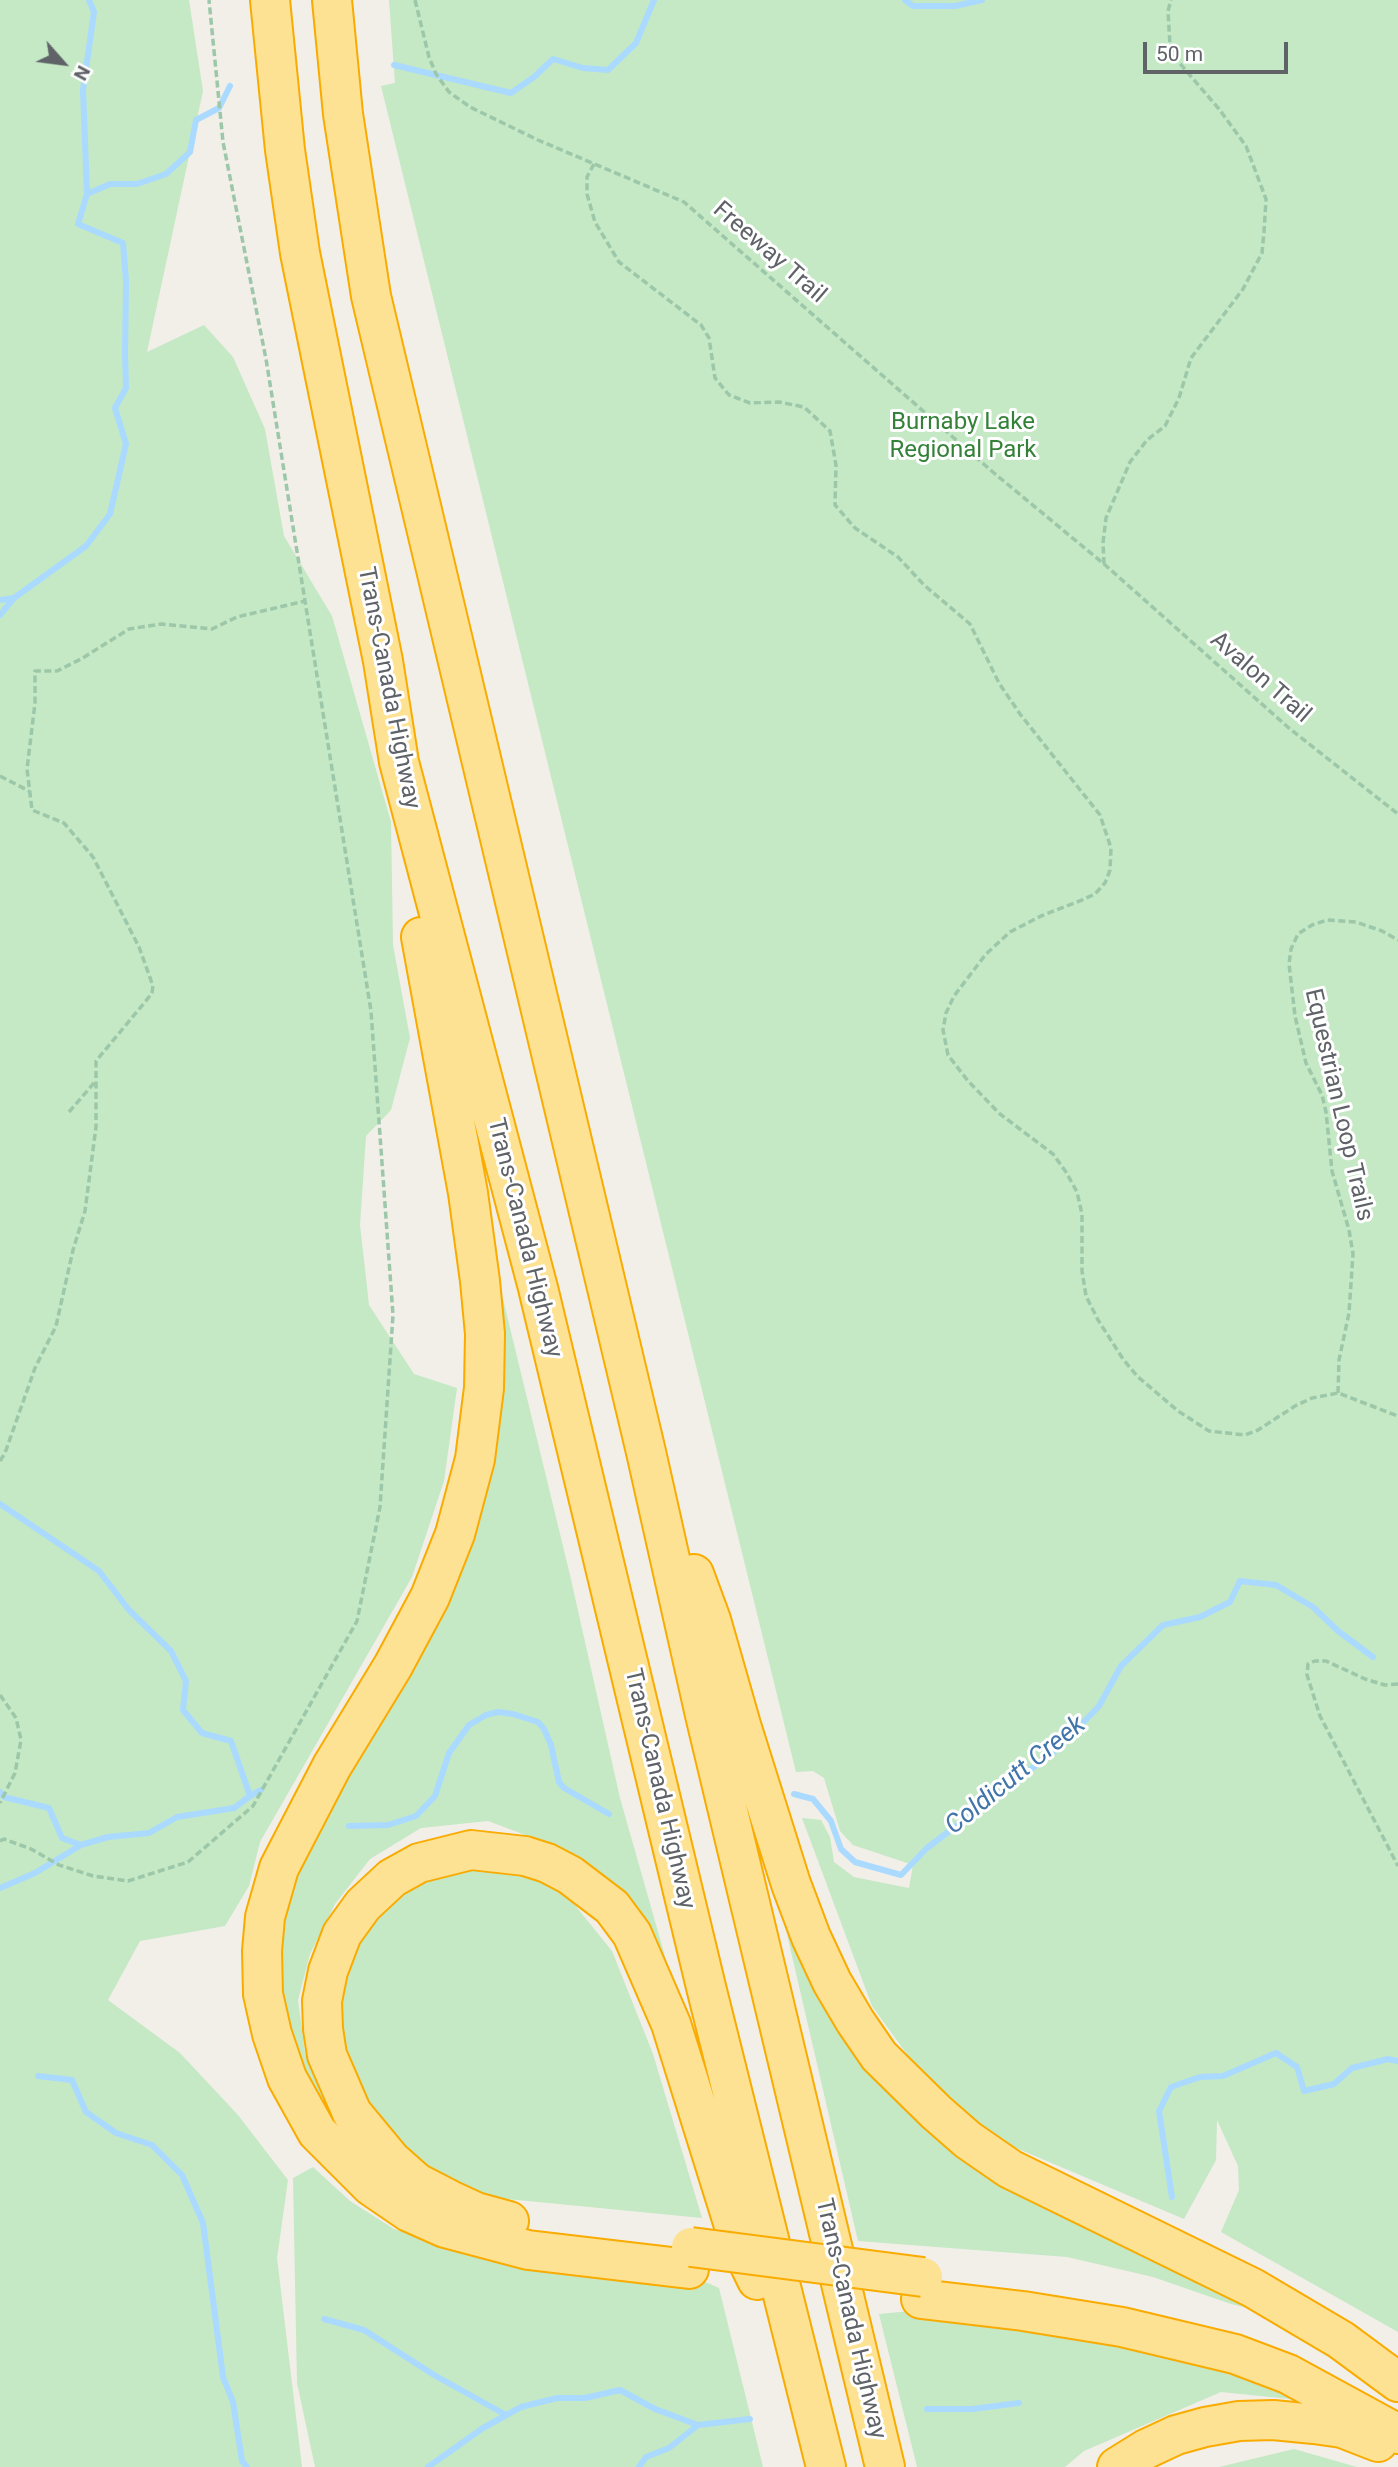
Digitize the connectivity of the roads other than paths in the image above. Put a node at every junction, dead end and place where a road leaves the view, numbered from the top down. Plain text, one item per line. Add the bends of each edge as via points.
1 (270, 0) edge
2 (332, 0) edge
3 (399, 762) junction
4 (646, 1452) junction
5 (690, 2258) junction
6 (922, 2288) junction
7 (801, 2369) junction
8 (1398, 2382) edge
9 (1398, 2405) edge
10 (1398, 2434) edge
11 (1398, 2451) edge
12 (826, 2467) edge
13 (885, 2467) edge
14 (1117, 2467) edge

1 - 3 highway, Trans-Canada Highway via 300,253 383,661
2 - 4 highway, Trans-Canada Highway via 343,114 370,296
3 - 5 highway via 401,826 480,1281 484,1388 475,1459 455,1534 430,1597 279,1868 265,1917 263,1994 287,2077 317,2132 370,2186 409,2212 445,2228 528,2250
3 - 7 highway, Trans-Canada Highway via 538,1288
4 - 8 highway via 711,1620 811,1937 838,1992 879,2056 968,2140 1010,2169 1253,2288 1341,2340
4 - 13 highway, Trans-Canada Highway
5 - 6 highway
5 - 7 highway via 476,2212 417,2183 369,2135 352,2113 327,2056 322,2001 342,1934 363,1905 392,1878 446,1855 471,1850 500,1852 547,1863 588,1886 612,1907 632,1934 650,1972 671,2024 740,2245
6 - 9 highway via 1067,2295 1222,2328 1292,2354
6 - 10 highway via 1235,2354 1288,2374
7 - 12 highway, Trans-Canada Highway
11 - 14 highway via 1342,2428 1239,2421 1176,2435

